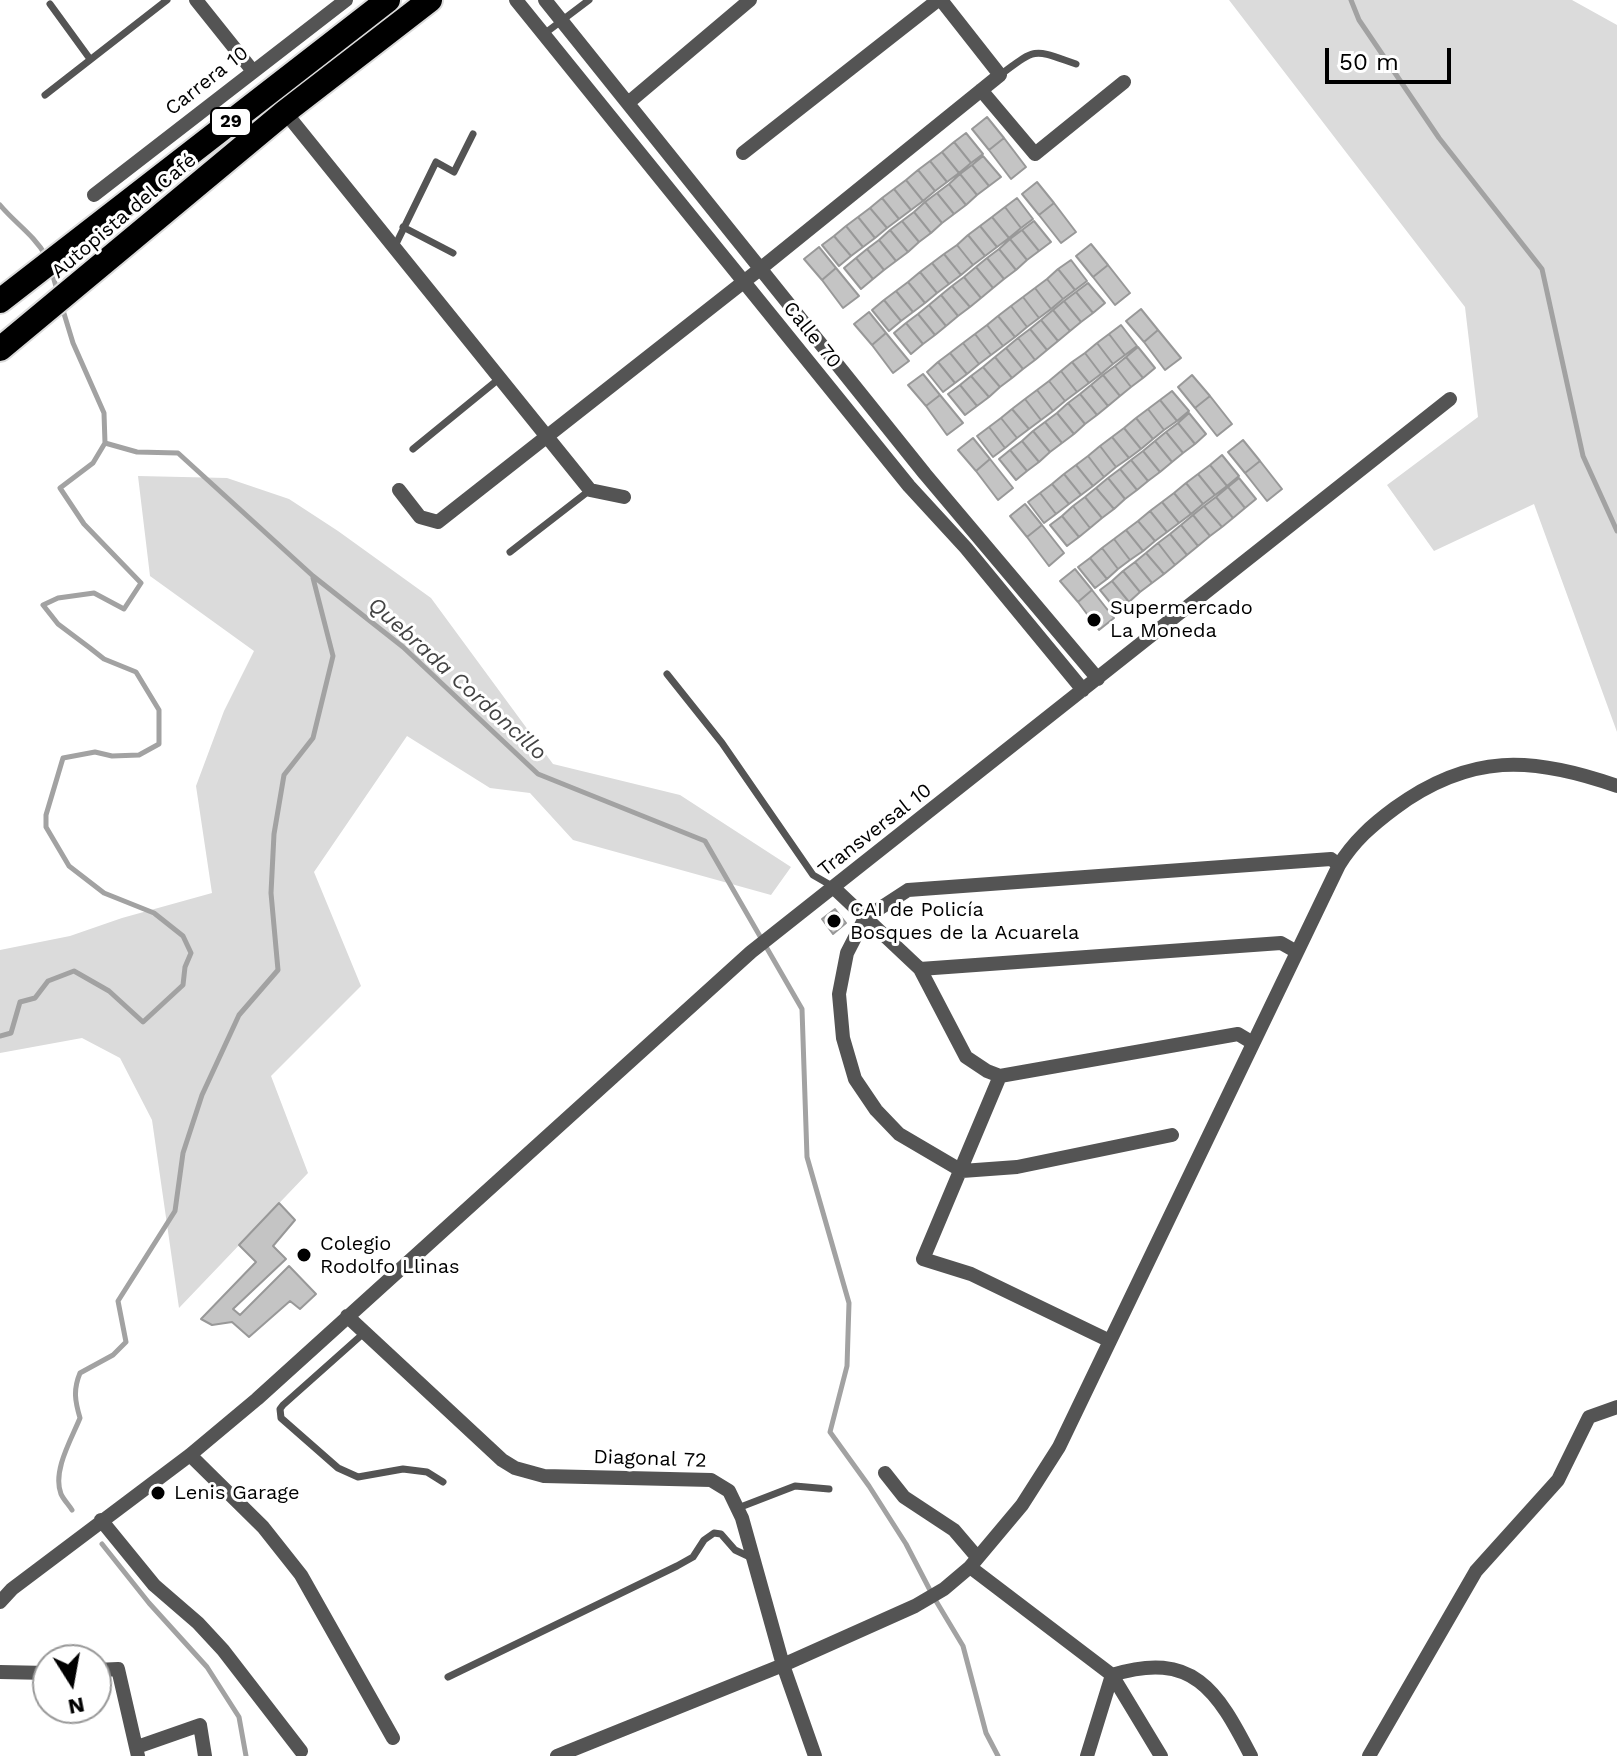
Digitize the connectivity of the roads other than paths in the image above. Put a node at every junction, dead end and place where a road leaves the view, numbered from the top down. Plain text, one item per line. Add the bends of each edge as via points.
1 (167, 0) edge
2 (196, 0) edge
3 (346, 0) edge
4 (388, 0) edge
5 (430, 0) edge
6 (516, 0) edge
7 (545, 0) edge
8 (589, 0) edge
9 (750, 0) edge
10 (940, 0) edge
11 (50, 4) dead end
12 (562, 21) junction
13 (544, 34) junction
14 (90, 59) junction
15 (1076, 64) dead end
16 (252, 70) junction
17 (1000, 75) junction
18 (1124, 82) dead end
19 (981, 90) junction
20 (45, 95) dead end
21 (628, 103) junction
22 (285, 112) junction
23 (473, 134) dead end
24 (743, 153) dead end
25 (94, 195) dead end
26 (403, 227) junction
27 (395, 248) junction
28 (453, 253) dead end
29 (760, 269) junction
30 (743, 283) junction
31 (0, 301) edge
32 (0, 349) edge
33 (500, 378) junction
34 (1450, 399) dead end
35 (548, 437) junction
36 (413, 449) dead end
37 (399, 490) dead end
38 (590, 490) junction
39 (624, 497) dead end
40 (510, 552) dead end
41 (667, 674) dead end
42 (1098, 679) junction
43 (1083, 690) junction
44 (1617, 786) edge
45 (1339, 865) junction
46 (834, 888) junction
47 (865, 918) junction
48 (1297, 952) junction
49 (920, 969) junction
50 (1253, 1043) junction
51 (1000, 1076) junction
52 (1172, 1135) dead end
53 (962, 1171) junction
54 (347, 1316) junction
55 (365, 1332) junction
56 (1110, 1341) junction
57 (1617, 1407) edge
58 (190, 1455) junction
59 (885, 1473) dead end
60 (443, 1482) dead end
61 (829, 1489) dead end
62 (738, 1508) junction
63 (101, 1520) junction
64 (752, 1558) junction
65 (974, 1562) junction
66 (0, 1602) edge
67 (783, 1665) junction
68 (112, 1669) edge
69 (0, 1672) edge
70 (32, 1673) edge
71 (1112, 1675) junction
72 (448, 1677) dead end
73 (393, 1738) dead end
74 (301, 1751) dead end
75 (138, 1752) edge
76 (205, 1756) edge
77 (557, 1756) edge
78 (815, 1756) edge
79 (1087, 1756) edge
80 (1161, 1756) edge
81 (1251, 1756) edge
82 (1369, 1756) edge

1 - 14 lane
2 - 16 street
3 - 16 street, Carrera 10
4 - 31 highway, Autopista del Café / 29
5 - 22 highway, Autopista del Café / 29
6 - 13 street, Calle 70
7 - 12 street, Calle 70
8 - 12 lane
9 - 21 street
10 - 17 street
10 - 24 street
11 - 14 lane
12 - 13 lane
12 - 21 street, Calle 70
13 - 30 street, Calle 70
14 - 20 lane
15 - 17 lane via 1033,52
16 - 25 street, Carrera 10
17 - 19 street
18 - 19 street via 1035,154
19 - 29 street
21 - 29 street, Calle 70
22 - 27 street
22 - 32 highway, Autopista del Café / 29
23 - 26 lane via 454,172 436,162
26 - 27 lane
26 - 28 lane
27 - 33 street
29 - 30 street
29 - 42 street, Calle 70
30 - 35 street
30 - 43 street, Calle 70
33 - 35 street
33 - 36 lane
34 - 42 street, Transversal 10
35 - 37 street via 438,522 420,517
35 - 38 street
38 - 39 street
38 - 40 lane
41 - 46 lane via 813,875
42 - 43 street, Transversal 10
43 - 46 street, Transversal 10
44 - 45 street via 1539,766 1471,769 1407,800 1355,841
45 - 47 street via 1331,859 908,890
45 - 48 street
46 - 47 street
46 - 54 street, Transversal 10 via 751,952
47 - 49 street
47 - 53 street via 847,953 839,994 843,1038 855,1079 899,1134
48 - 49 street via 1281,943
48 - 50 street
49 - 51 street via 966,1057
50 - 51 street via 1238,1034
50 - 56 street
51 - 53 street
52 - 53 street via 1017,1167
53 - 56 street via 923,1259 971,1274
54 - 55 street, Diagonal 72
54 - 58 street, Transversal 10
55 - 60 lane via 283,1405 281,1418 338,1468 358,1477 403,1469 427,1472
55 - 62 street, Diagonal 72 via 515,1468 544,1476 711,1480 729,1491
56 - 65 street via 1044,1475
57 - 82 street via 1589,1417 1558,1480 1476,1571
58 - 63 street, Transversal 10
58 - 73 street via 263,1527 301,1575
59 - 65 street via 904,1497 954,1530
61 - 62 lane via 795,1486
62 - 64 street, Diagonal 72
63 - 66 street, Transversal 10
63 - 74 street via 154,1585 223,1650
64 - 67 street, Diagonal 72
64 - 72 lane via 714,1533 677,1566
65 - 67 street via 915,1606
65 - 71 street
67 - 77 street
67 - 78 street, Diagonal 72
68 - 75 street via 118,1669
69 - 70 street
71 - 79 street
71 - 80 street
71 - 81 street via 1162,1666 1192,1677 1217,1696
75 - 76 street via 200,1725

